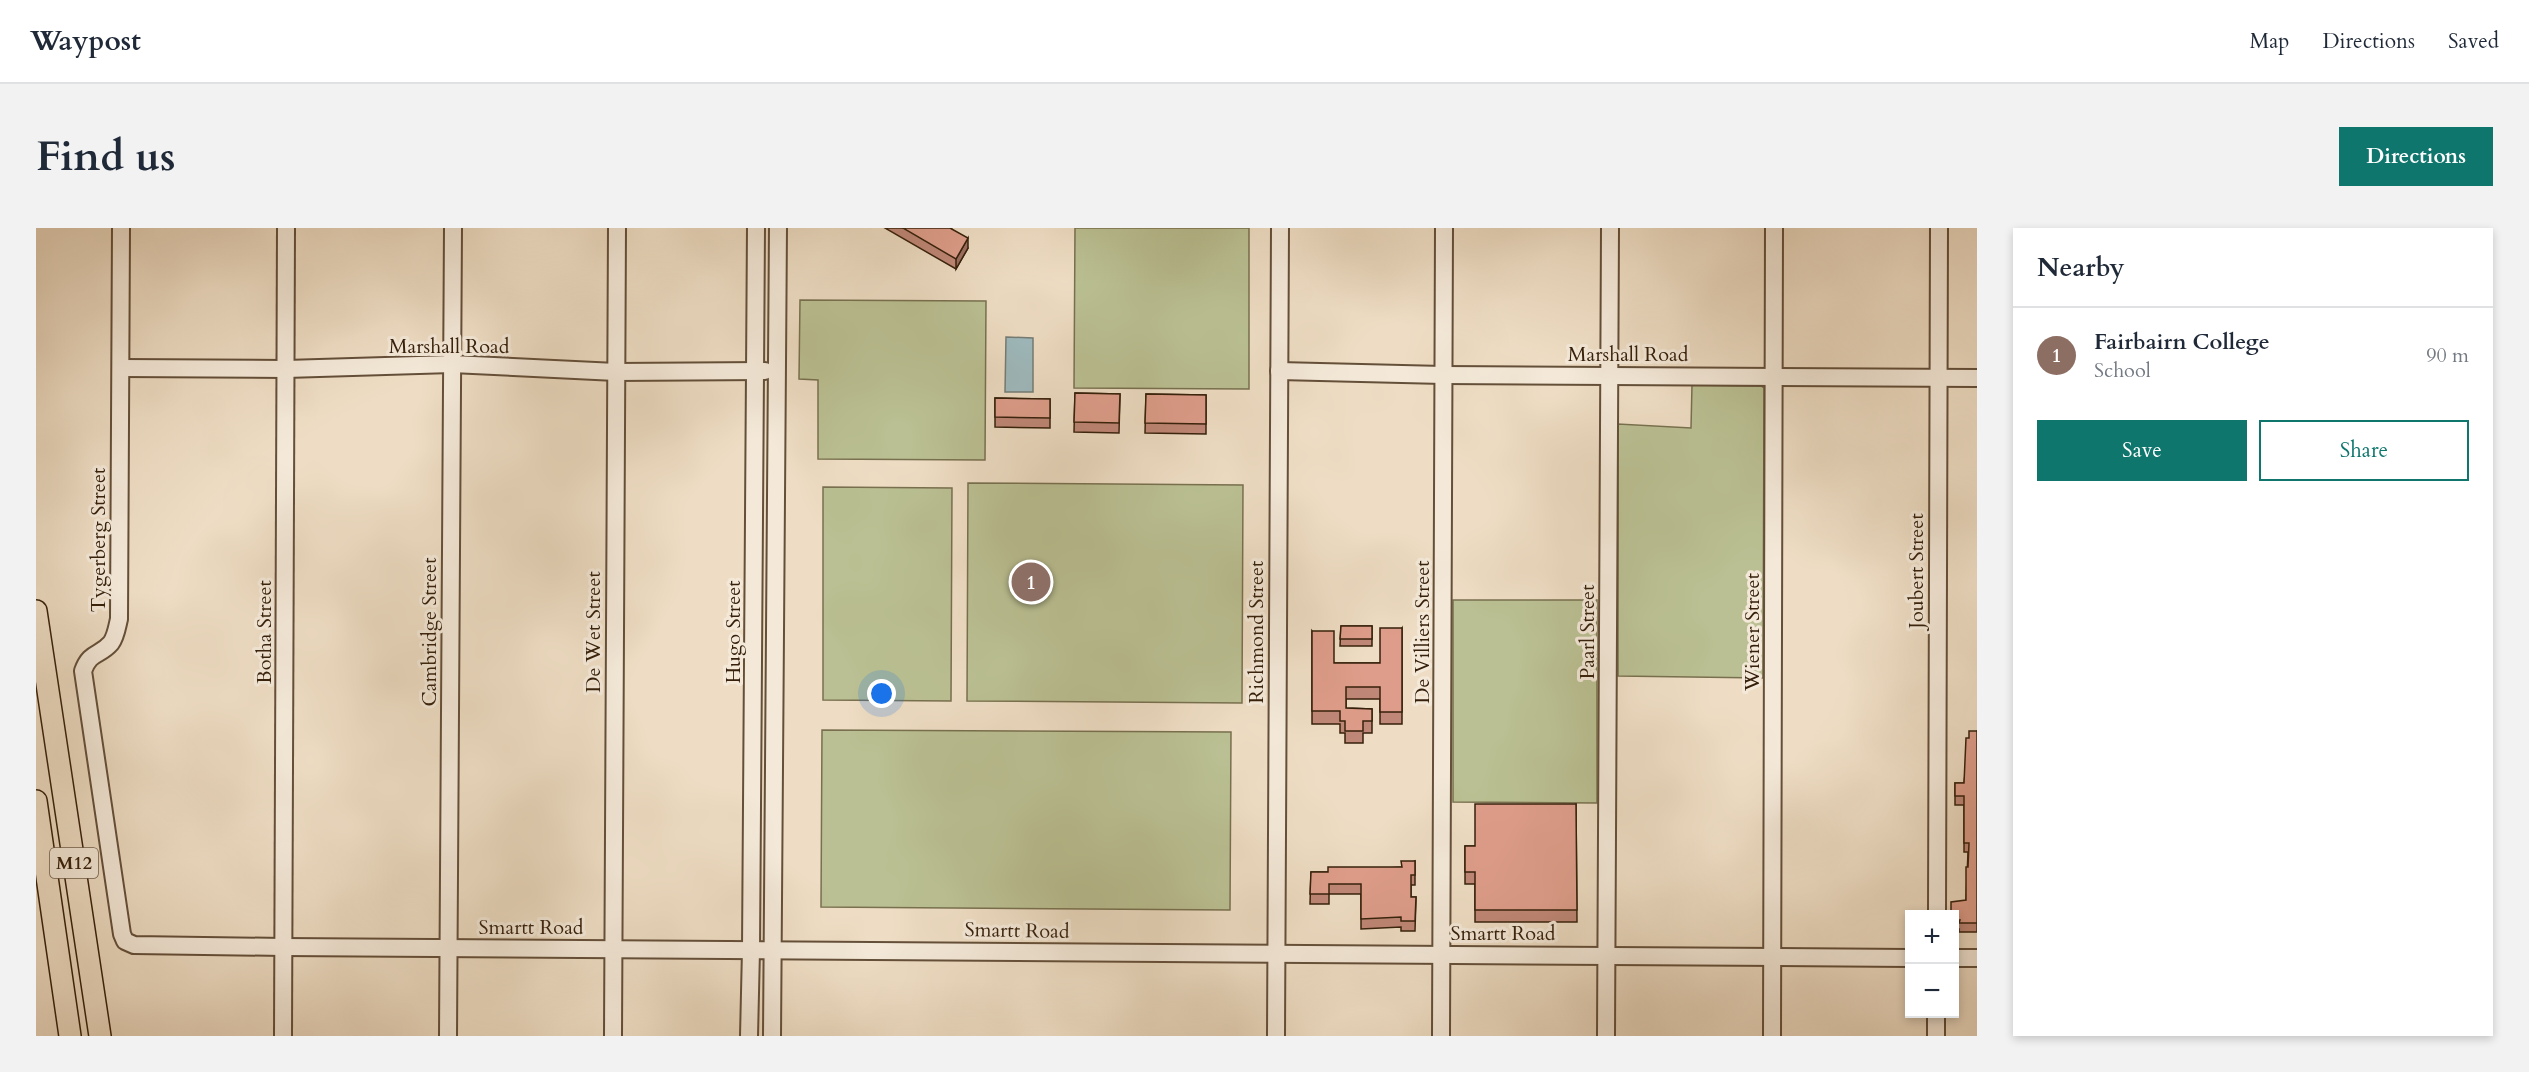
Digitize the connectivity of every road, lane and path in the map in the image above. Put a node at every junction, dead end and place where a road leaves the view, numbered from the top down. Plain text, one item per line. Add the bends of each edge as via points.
1 (121, 228) edge
2 (286, 228) edge
3 (453, 228) edge
4 (617, 228) edge
5 (756, 228) edge
6 (778, 228) edge
7 (1280, 228) edge
8 (1444, 228) edge
9 (1610, 228) edge
10 (1774, 228) edge
11 (1939, 228) edge
12 (452, 364) junction
13 (121, 368) junction
14 (286, 369) junction
15 (777, 370) junction
16 (1279, 371) junction
17 (616, 372) junction
18 (755, 372) junction
19 (1443, 375) junction
20 (1608, 375) junction
21 (1773, 376) junction
22 (1938, 378) junction
23 (1977, 378) edge
24 (36, 611) edge
25 (36, 801) edge
26 (1937, 910) edge
27 (125, 941) joint
28 (284, 947) junction
29 (449, 948) junction
30 (613, 948) junction
31 (772, 949) junction
32 (751, 950) junction
33 (1276, 953) junction
34 (1442, 954) junction
35 (1607, 955) junction
36 (1772, 956) junction
37 (1905, 958) edge
38 (1959, 958) edge
39 (1977, 958) edge
40 (1936, 1018) edge
41 (70, 1036) edge
42 (100, 1036) edge
43 (283, 1036) edge
44 (448, 1036) edge
45 (613, 1036) edge
46 (749, 1036) edge
47 (771, 1036) edge
48 (1276, 1036) edge
49 (1441, 1036) edge
50 (1606, 1036) edge
51 (1772, 1036) edge
52 (1936, 1036) edge

1 - 13 street, Tygerberg Street
2 - 14 street, Botha Street
3 - 12 street, Cambridge Street
4 - 17 street, De Wet Street
5 - 18 street, Hugo Street
6 - 15 street, Hugo Street
7 - 16 street, Richmond Street
8 - 19 street, De Villiers Street
9 - 20 street, Paarl Street
10 - 21 street, Wiener Street
11 - 22 street, Joubert Street
12 - 14 street, Marshall Road
12 - 17 street, Marshall Road
12 - 29 street, Cambridge Street
13 - 14 street, Marshall Road
13 - 27 street, Tygerberg Street via 119,619 110,644 87,660 83,671
14 - 28 street, Botha Street
15 - 18 street, Marshall Road
15 - 31 street, Hugo Street
16 - 19 street, Marshall Road
16 - 33 street, Richmond Street
17 - 18 street, Marshall Road
17 - 30 street, De Wet Street
18 - 32 street, Hugo Street
19 - 20 street, Marshall Road
19 - 34 street, De Villiers Street
20 - 21 street, Marshall Road
20 - 35 street, Paarl Street
21 - 22 street, Marshall Road
21 - 36 street, Wiener Street
22 - 23 street, Marshall Road
22 - 26 street, Joubert Street
24 - 42 main road, M12
25 - 41 main road, M12
27 - 28 street, Smartt Road via 134,945
28 - 29 street, Smartt Road
28 - 43 street, Botha Street
29 - 30 street, Smartt Road
29 - 44 street, Cambridge Street
30 - 32 street, Smartt Road
30 - 45 street, De Wet Street
31 - 32 street, Smartt Road
31 - 33 street, Smartt Road
31 - 47 street, Hugo Street
32 - 46 street, Hugo Street
33 - 34 street, Smartt Road
33 - 48 street, Richmond Street
34 - 35 street, Smartt Road
34 - 49 street, De Villiers Street
35 - 36 street, Smartt Road
35 - 50 street, Paarl Street
36 - 37 street, Smartt Road
36 - 51 street, Wiener Street
38 - 39 street
40 - 52 street

